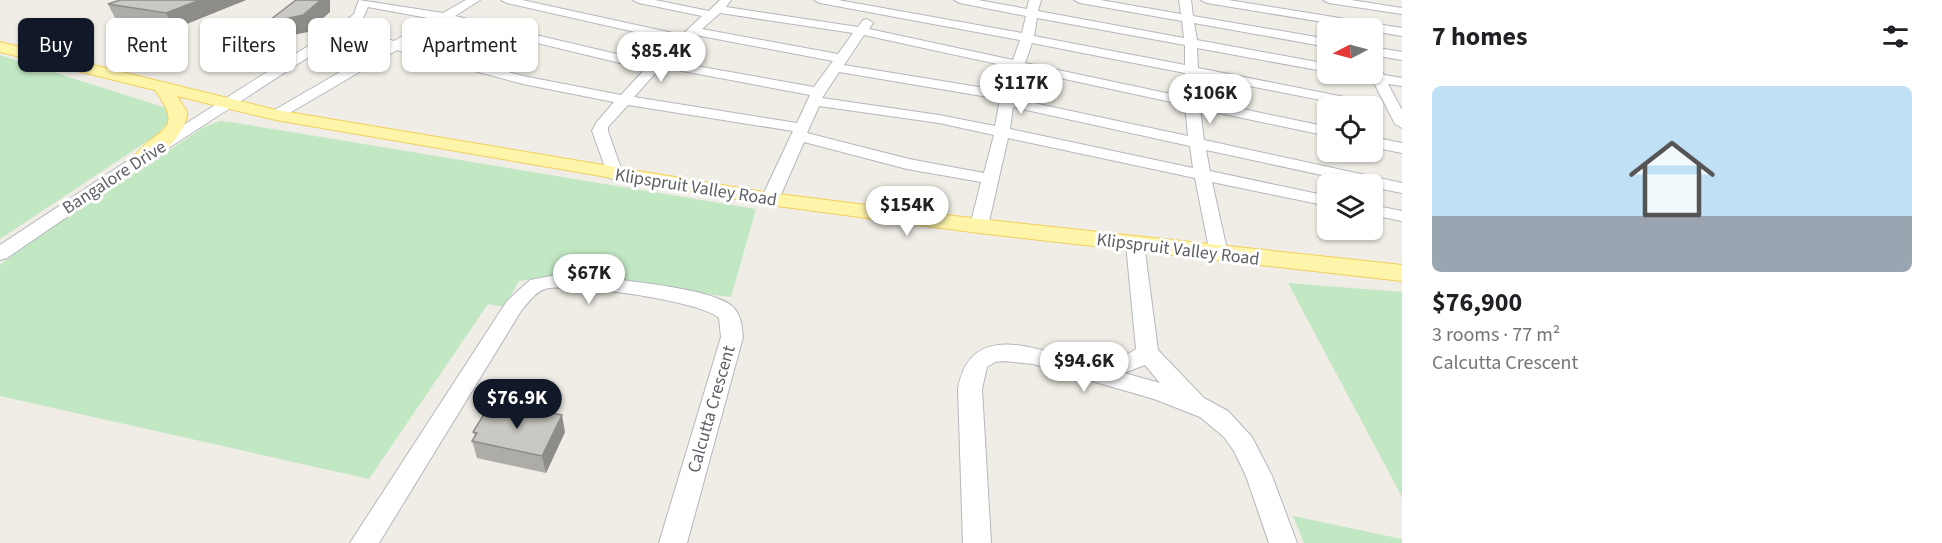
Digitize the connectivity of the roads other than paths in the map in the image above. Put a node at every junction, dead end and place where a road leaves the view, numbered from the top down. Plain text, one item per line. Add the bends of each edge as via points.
1 (474, 0) edge
2 (507, 0) edge
3 (639, 0) edge
4 (820, 0) edge
5 (960, 0) edge
6 (1080, 0) edge
7 (1185, 0) edge
8 (1207, 0) edge
9 (1334, 0) edge
10 (365, 1) edge
11 (881, 4) edge
12 (1034, 7) edge
13 (719, 8) edge
14 (1402, 11) edge
15 (444, 17) junction
16 (357, 18) edge
17 (1346, 18) edge
18 (1188, 19) junction
19 (1317, 20) edge
20 (1383, 30) edge
21 (861, 31) junction
22 (1402, 32) edge
23 (688, 35) junction
24 (1027, 38) junction
25 (1317, 41) edge
26 (390, 44) edge
27 (1191, 44) junction
28 (397, 46) junction
29 (0, 47) edge
30 (308, 52) edge
31 (1383, 53) edge
32 (1402, 56) edge
33 (839, 64) junction
34 (657, 65) junction
35 (1017, 65) junction
36 (1317, 66) edge
37 (1191, 71) junction
38 (1383, 75) edge
39 (1402, 82) edge
40 (1383, 84) edge
41 (162, 88) junction
42 (1317, 96) edge
43 (816, 97) junction
44 (624, 99) junction
45 (1007, 99) junction
46 (229, 103) junction
47 (1191, 104) junction
48 (1383, 111) edge
49 (276, 115) junction
50 (1400, 116) edge
51 (1317, 130) edge
52 (800, 132) junction
53 (1002, 132) junction
54 (1197, 144) junction
55 (1383, 144) edge
56 (1402, 148) edge
57 (144, 157) junction
58 (615, 174) junction
59 (1202, 175) junction
60 (991, 179) junction
61 (1402, 188) edge
62 (770, 199) junction
63 (1317, 199) edge
64 (1383, 212) edge
65 (1402, 216) edge
66 (979, 226) junction
67 (1135, 244) junction
68 (0, 254) edge
69 (1219, 254) junction
70 (1402, 273) edge
71 (1147, 352) junction
72 (1086, 372) junction
73 (1199, 407) junction
74 (364, 543) edge
75 (673, 543) edge
76 (977, 543) edge
77 (1283, 543) edge

1 - 15 street
2 - 23 street
3 - 13 street
4 - 11 street
5 - 12 street
6 - 18 street
7 - 18 street
8 - 19 street
9 - 14 street
9 - 17 street
10 - 15 street
10 - 16 street, Bangalore Drive
11 - 21 street
11 - 24 street
12 - 24 street
12 - 27 street
13 - 21 street
13 - 23 street
15 - 28 street
15 - 34 street
18 - 25 street
18 - 27 street
20 - 22 street
21 - 33 street
21 - 35 street
23 - 33 street
23 - 34 street
24 - 35 street
24 - 37 street
26 - 28 street
27 - 36 street
27 - 37 street
28 - 44 street via 514,78
28 - 49 street
29 - 41 main road, Klipspruit Valley Road
30 - 46 street, Bangalore Drive
31 - 32 street
33 - 43 street
33 - 45 street
34 - 43 street
34 - 44 street
35 - 45 street
35 - 47 street
37 - 42 street
37 - 47 street
38 - 39 street
40 - 50 street
41 - 46 main road, Klipspruit Valley Road
41 - 57 main road via 176,107 177,120 173,129
43 - 52 street
43 - 53 street
44 - 52 street
44 - 58 street via 601,126
45 - 53 street
45 - 54 street
46 - 49 main road, Klipspruit Valley Road
46 - 57 street, Bangalore Drive
47 - 51 street
47 - 54 street
48 - 50 street
49 - 58 main road, Klipspruit Valley Road
52 - 60 street via 907,164
52 - 62 street
53 - 59 street
53 - 60 street
54 - 59 street
54 - 61 street
55 - 56 street
57 - 68 street, Bangalore Drive
58 - 62 main road, Klipspruit Valley Road
59 - 63 street
59 - 69 street
60 - 66 street
62 - 66 main road, Klipspruit Valley Road
64 - 65 street
66 - 67 main road, Klipspruit Valley Road
67 - 69 main road, Klipspruit Valley Road
67 - 71 street
69 - 70 main road, Klipspruit Valley Road
71 - 72 street via 1128,365
71 - 73 street
72 - 73 street
72 - 76 street via 1016,353 987,356 972,370
73 - 77 street via 1218,417 1240,440
74 - 75 street, Calcutta Crescent via 514,306 533,287 552,281 680,296 720,308 730,319 732,337

